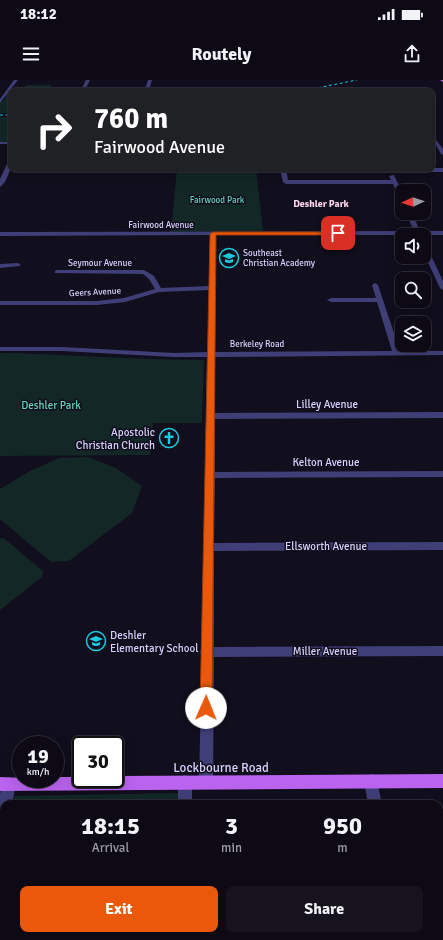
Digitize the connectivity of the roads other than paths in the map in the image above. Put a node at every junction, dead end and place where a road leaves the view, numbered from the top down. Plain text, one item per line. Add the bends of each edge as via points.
1 (8, 91) edge
2 (0, 102) edge
3 (435, 143) edge
4 (443, 153) edge
5 (8, 168) edge
6 (284, 172) edge
7 (390, 172) edge
8 (394, 182) joint
9 (0, 185) edge
10 (431, 233) edge
11 (443, 233) edge
12 (0, 234) edge
13 (213, 234) junction
14 (395, 234) edge
15 (431, 262) edge
16 (18, 265) dead end
17 (0, 266) edge
18 (57, 272) dead end
19 (375, 285) dead end
20 (212, 288) junction
21 (443, 288) edge
22 (159, 290) junction
23 (331, 300) dead end
24 (380, 300) junction
25 (0, 303) edge
26 (0, 349) edge
27 (396, 353) junction
28 (443, 353) edge
29 (211, 355) junction
30 (443, 414) edge
31 (210, 416) junction
32 (443, 474) edge
33 (209, 475) junction
34 (443, 546) edge
35 (208, 547) junction
36 (443, 651) edge
37 (206, 652) junction
38 (371, 781) junction
39 (443, 781) edge
40 (186, 782) junction
41 (206, 782) junction
42 (4, 784) edge
43 (5, 800) edge
44 (185, 800) edge
45 (374, 800) edge

1 - 2 street
3 - 4 street
5 - 9 street
6 - 8 street via 286,182
7 - 8 street
10 - 11 street, Fairwood Avenue
12 - 13 street, Fairwood Avenue
13 - 14 street, Fairwood Avenue
13 - 20 street
15 - 21 street
16 - 17 street
18 - 22 street, Seymour Avenue via 144,272 150,274
19 - 24 street
20 - 22 street, Geers Avenue
20 - 29 street
22 - 25 street, Geers Avenue via 112,302
23 - 24 street
24 - 27 street
26 - 29 street, Berkeley Road
27 - 28 street, Berkeley Road
27 - 29 street, Berkeley Road
29 - 31 street
30 - 31 street, Lilley Avenue
31 - 33 street
32 - 33 street, Kelton Avenue
33 - 35 street
34 - 35 street, Ellsworth Avenue
35 - 37 street
36 - 37 street, Miller Avenue
37 - 41 street
38 - 39 main road, Lockbourne Road
38 - 41 main road, Lockbourne Road
38 - 45 street
40 - 41 main road, Lockbourne Road
40 - 42 main road, Lockbourne Road
40 - 44 street
42 - 43 street

